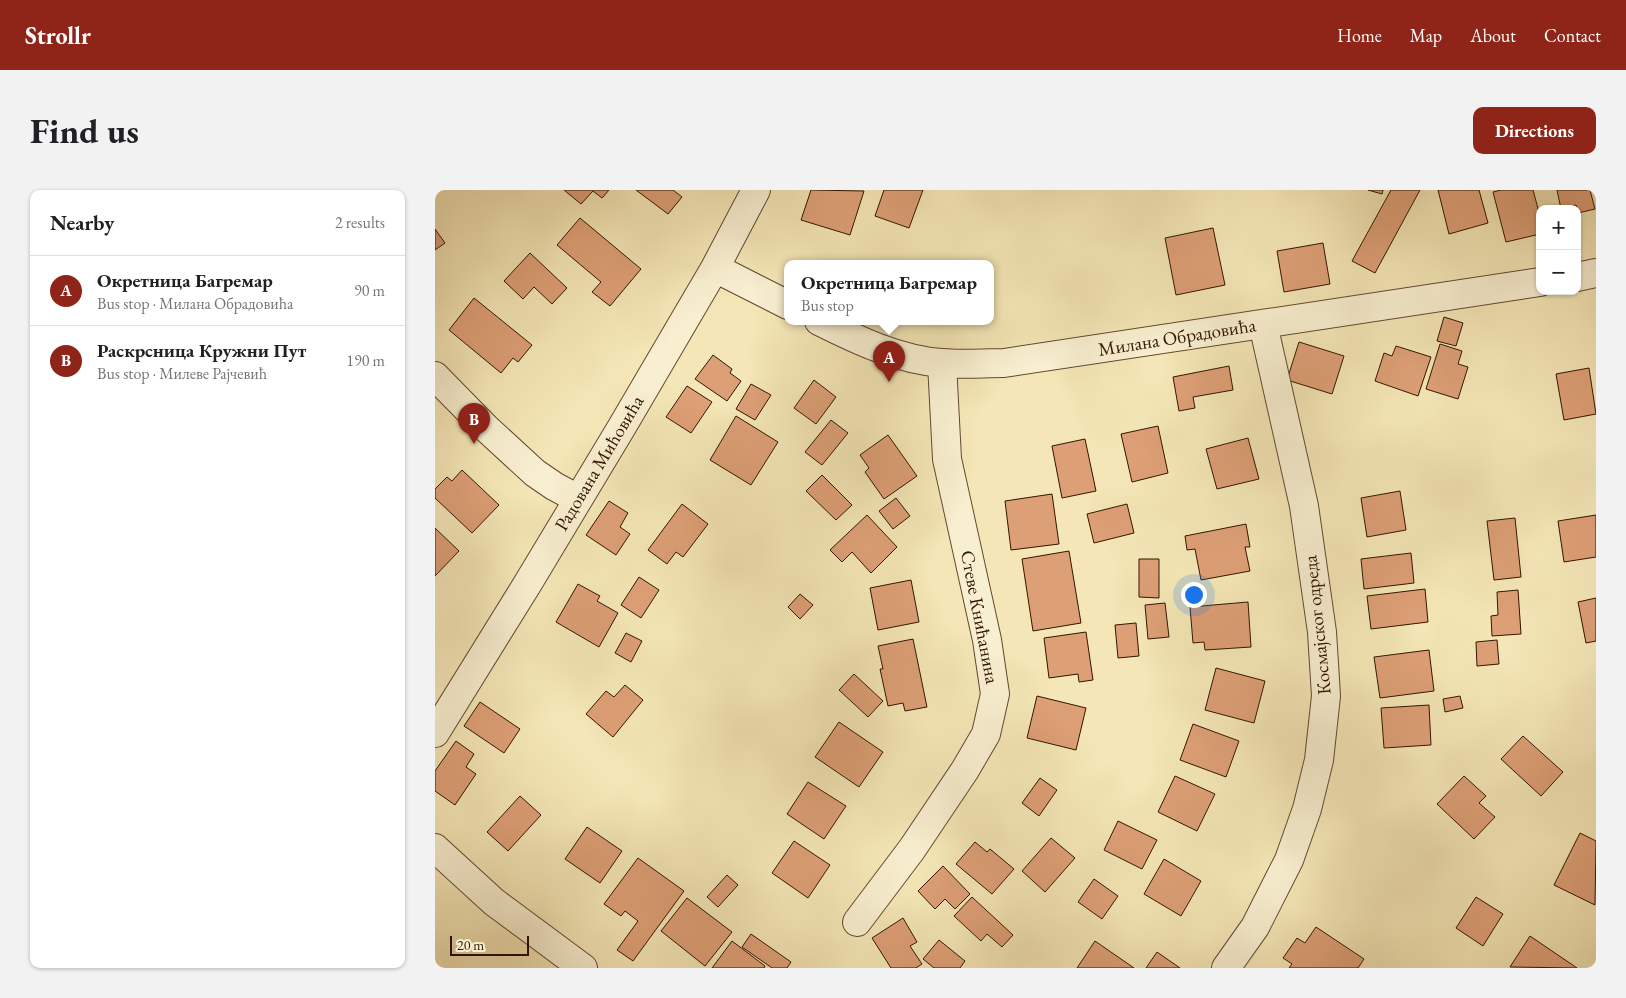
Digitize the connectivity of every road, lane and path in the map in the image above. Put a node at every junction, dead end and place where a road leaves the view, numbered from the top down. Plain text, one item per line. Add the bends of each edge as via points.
1 (756, 190) edge
2 (715, 268) junction
3 (1596, 273) edge
4 (1581, 275) edge
5 (1536, 283) edge
6 (784, 303) edge
7 (1263, 324) junction
8 (827, 325) edge
9 (942, 363) junction
10 (435, 376) edge
11 (578, 499) junction
12 (435, 733) edge
13 (435, 848) edge
14 (857, 922) dead end
15 (583, 968) edge
16 (1226, 968) edge

1 - 2 street, Радована Мићовића
2 - 6 street
2 - 11 street, Радована Мићовића
3 - 4 street
5 - 7 street, Милана Обрадовића
7 - 9 street, Милана Обрадовића via 1004,363
7 - 16 street, Космајског одреда via 1303,506 1322,632 1326,696 1319,760 1307,810 1289,860 1255,927
8 - 9 street, Милана Обрадовића via 911,358
9 - 14 street, Стеве Книћанина via 947,459 987,640 995,694 986,734 965,770 912,849
10 - 11 street via 535,473
11 - 12 street, Радована Мићовића
13 - 15 street via 494,902

